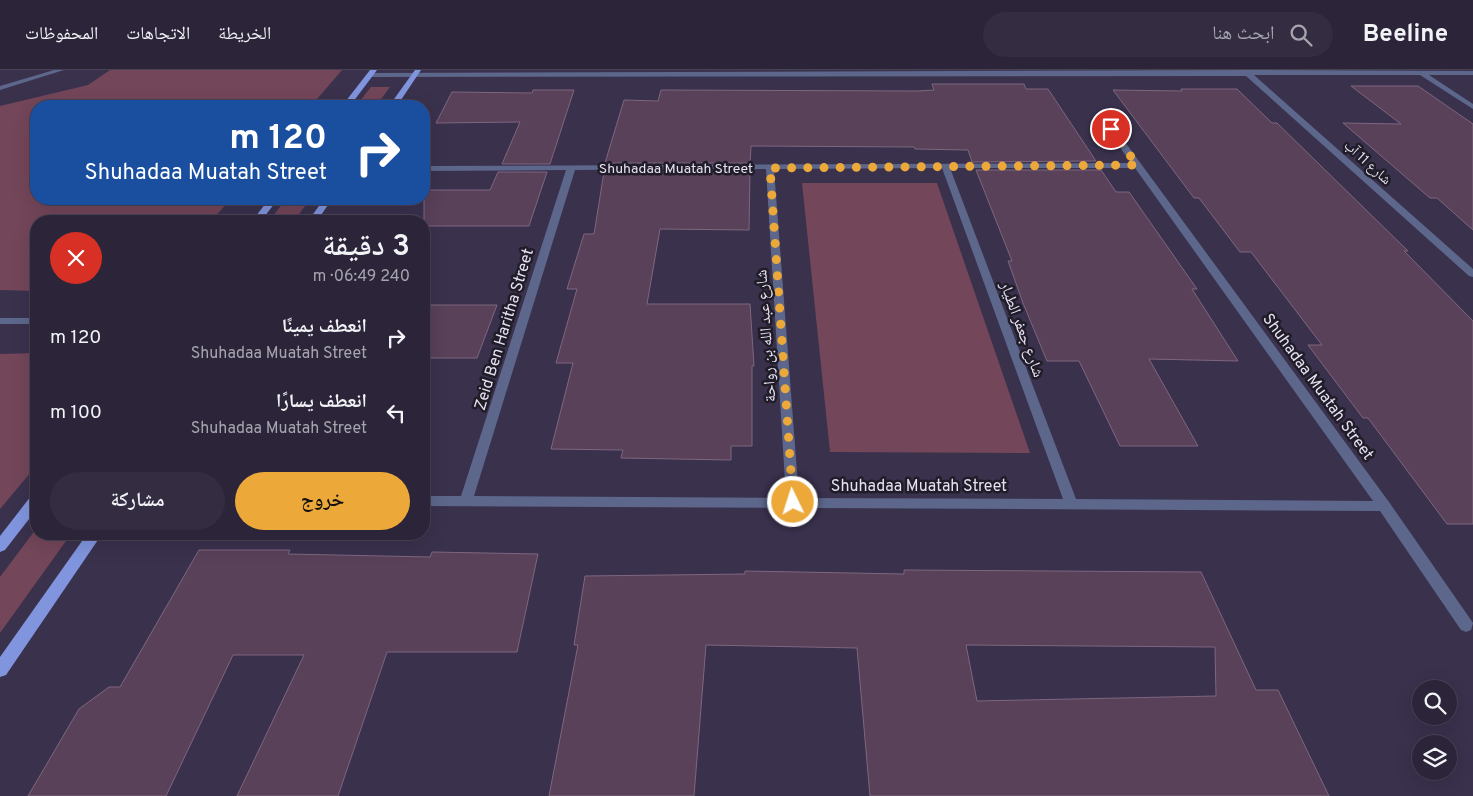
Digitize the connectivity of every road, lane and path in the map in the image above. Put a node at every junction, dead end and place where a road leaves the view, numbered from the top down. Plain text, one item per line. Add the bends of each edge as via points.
1 (61, 70) edge
2 (372, 72) edge
3 (416, 72) edge
4 (1246, 72) edge
5 (1420, 72) junction
6 (1473, 73) edge
7 (0, 88) edge
8 (351, 100) edge
9 (397, 100) edge
10 (1473, 107) edge
11 (1111, 129) dead end
12 (1137, 165) junction
13 (945, 166) junction
14 (430, 168) edge
15 (571, 168) junction
16 (770, 168) junction
17 (269, 205) edge
18 (261, 215) edge
19 (1473, 274) edge
20 (0, 321) edge
21 (30, 321) edge
22 (430, 501) edge
23 (466, 501) junction
24 (793, 502) junction
25 (1071, 503) junction
26 (1384, 506) junction
27 (30, 508) edge
28 (91, 540) edge
29 (0, 546) edge
30 (1466, 625) dead end
31 (0, 670) edge

1 - 7 street
2 - 3 street
2 - 8 main road
3 - 4 street
3 - 9 main road
4 - 5 street
4 - 19 street, شارع 11 آب
5 - 6 street
5 - 10 street
11 - 12 street, Shuhadaa Muatah Street
12 - 13 street, Shuhadaa Muatah Street
12 - 26 street, Shuhadaa Muatah Street
13 - 16 street, Shuhadaa Muatah Street
13 - 25 street, شارع جعفر الطيار
14 - 15 street, Shuhadaa Muatah Street
15 - 16 street, Shuhadaa Muatah Street
15 - 23 street, Zeid Ben Haritha Street
16 - 24 street, شارع عبد الله بن رواحة
17 - 18 main road
20 - 21 street
22 - 23 street, Shuhadaa Muatah Street
23 - 24 street, Shuhadaa Muatah Street
24 - 25 street, Shuhadaa Muatah Street
25 - 26 street, Shuhadaa Muatah Street
26 - 30 street, Shuhadaa Muatah Street
27 - 29 main road
28 - 31 main road

